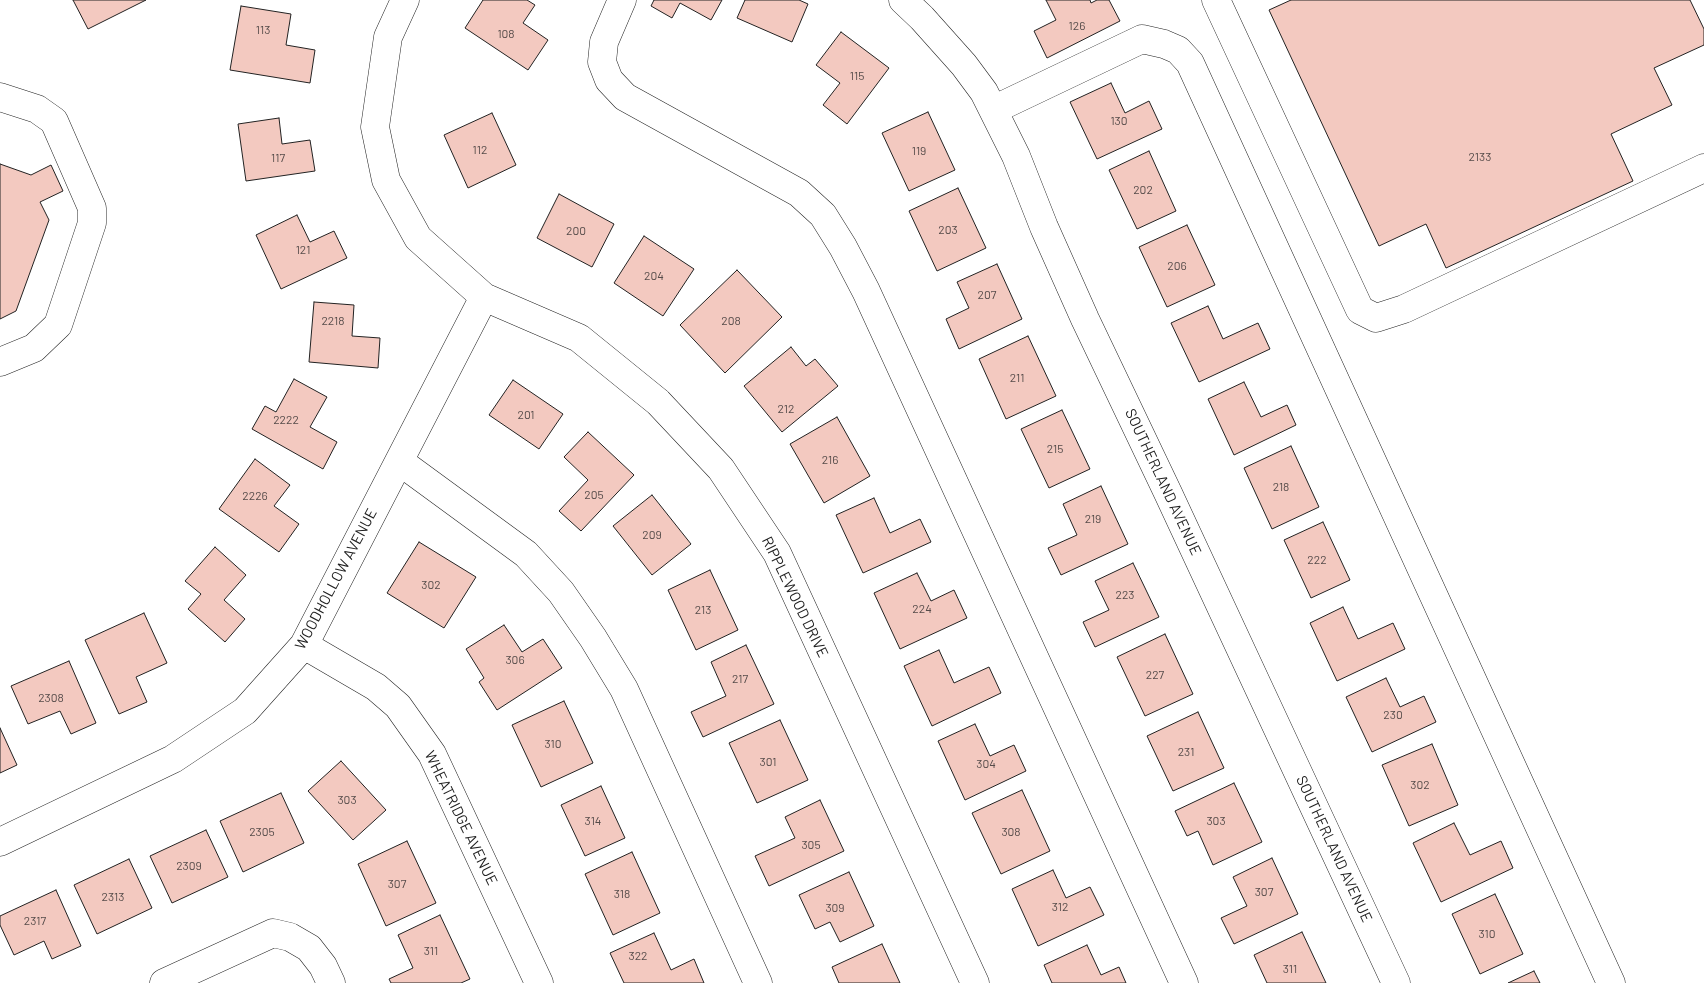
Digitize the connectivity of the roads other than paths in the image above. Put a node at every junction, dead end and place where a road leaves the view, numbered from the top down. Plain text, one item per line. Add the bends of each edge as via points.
1 (405, 0) edge
2 (622, 0) edge
3 (903, 0) edge
4 (1216, 0) edge
5 (0, 98) edge
6 (993, 110) junction
7 (1704, 168) edge
8 (484, 297) junction
9 (0, 362) edge
10 (399, 461) junction
11 (304, 645) junction
12 (0, 842) edge
13 (164, 983) edge
14 (330, 983) edge
15 (539, 983) edge
16 (758, 983) edge
17 (975, 983) edge
18 (1184, 983) edge
19 (1396, 983) edge
20 (1611, 983) edge

1 - 8 street, RIPPLEWOOD DRIVE via 388,37 375,127 386,180 418,238
2 - 18 street via 604,42 602,62 610,80 625,98 798,193 823,215 842,247 866,291
3 - 6 street, SOUTHERLAND AVENUE via 964,65
4 - 7 street via 1360,310 1376,318 1404,309
5 - 9 street via 37,109 54,121 92,208 92,223 58,326 34,348
6 - 19 street, SOUTHERLAND AVENUE via 1016,156 1085,319
6 - 20 street via 1142,38 1178,50 1190,63
8 - 10 street, WOODHOLLOW AVENUE
8 - 17 street, RIPPLEWOOD DRIVE via 579,338 658,402 721,469 777,553
10 - 11 street, WOODHOLLOW AVENUE
10 - 16 street via 526,554 577,615 624,689
11 - 12 street, WOODHOLLOW AVENUE via 245,711 173,759
11 - 15 street, WHEATRIDGE AVENUE via 376,687 398,706 432,754
13 - 14 street via 273,933 290,937 309,948 323,966

